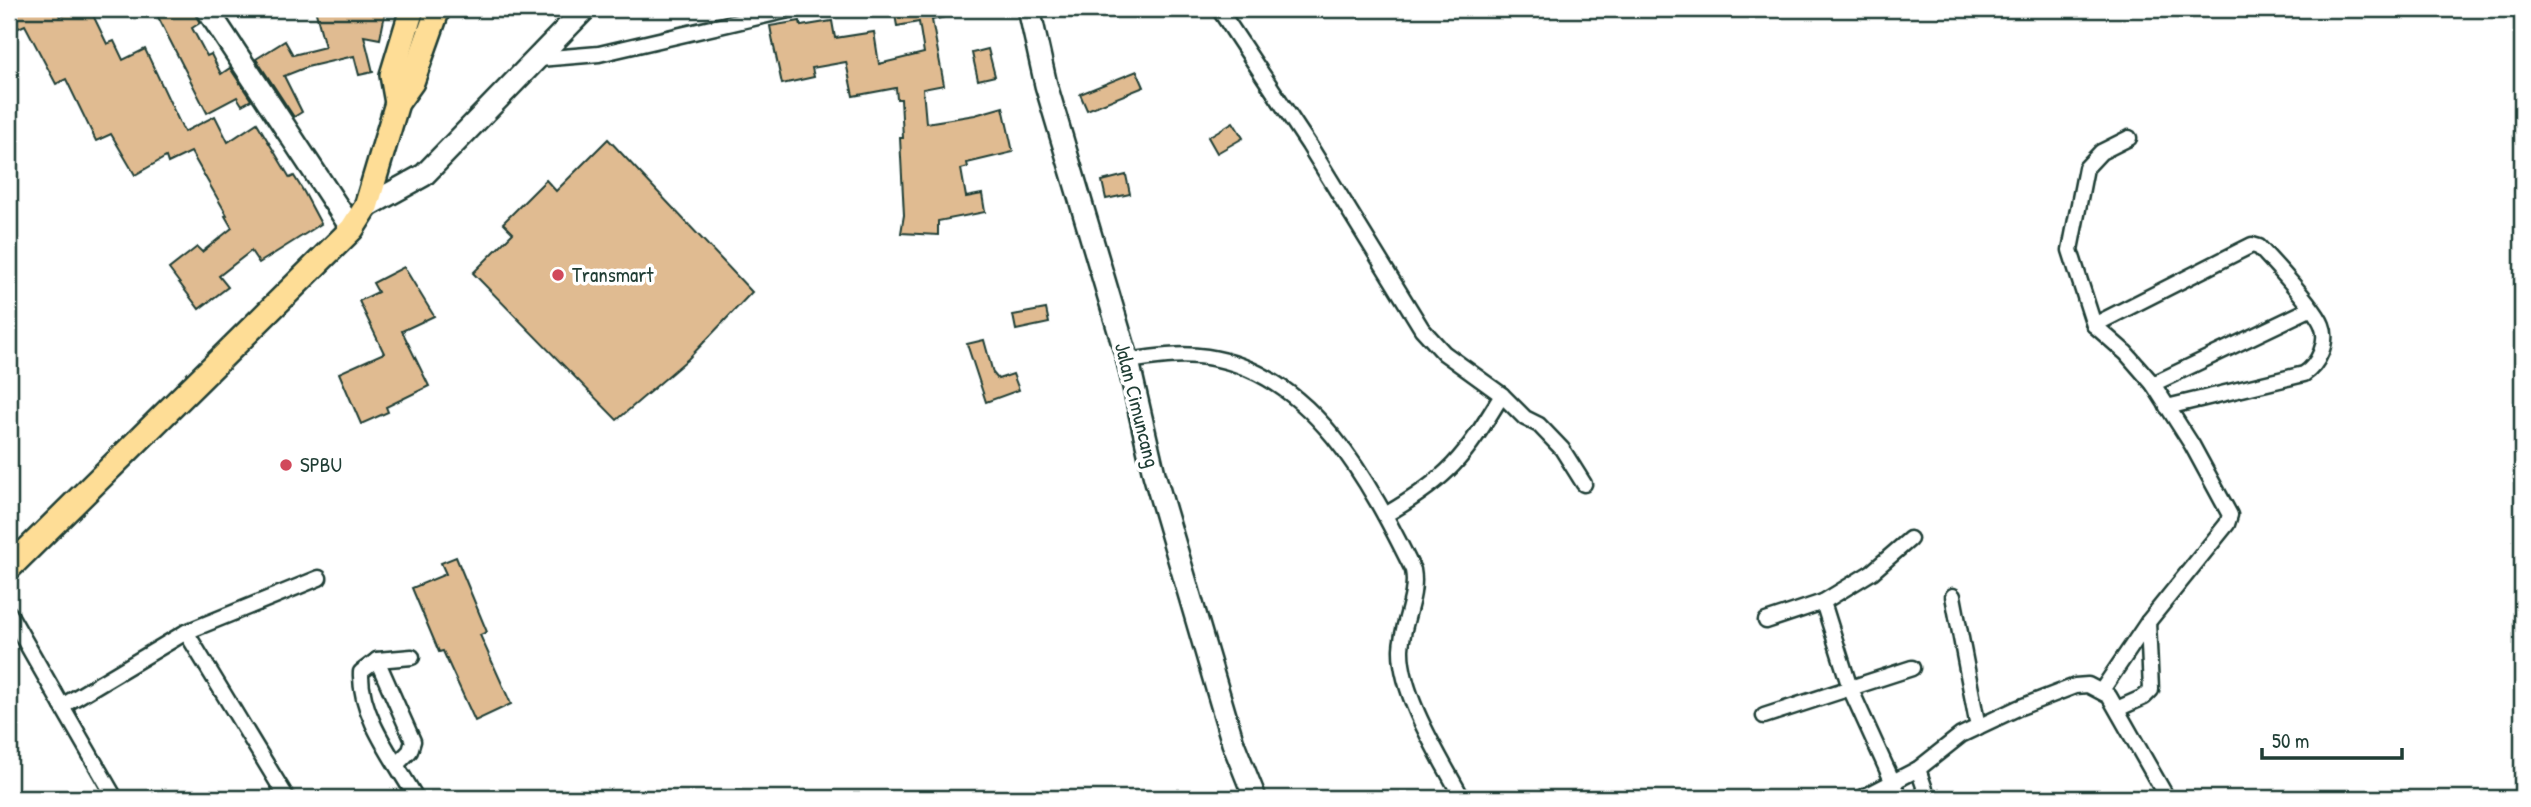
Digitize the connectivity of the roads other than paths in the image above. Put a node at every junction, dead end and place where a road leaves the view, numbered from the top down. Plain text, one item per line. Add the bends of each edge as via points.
1 (207, 9) edge
2 (412, 9) edge
3 (438, 9) edge
4 (585, 9) edge
5 (793, 9) edge
6 (1029, 9) edge
7 (1219, 9) edge
8 (539, 59) junction
9 (397, 103) junction
10 (2129, 138) dead end
11 (366, 207) junction
12 (352, 229) junction
13 (2310, 309) junction
14 (2094, 325) junction
15 (1128, 360) junction
16 (2153, 384) junction
17 (1502, 395) junction
18 (2167, 407) junction
19 (1584, 484) dead end
20 (1385, 515) junction
21 (1910, 539) dead end
22 (9, 568) edge
23 (319, 578) dead end
24 (1953, 596) dead end
25 (1823, 602) junction
26 (9, 613) edge
27 (1766, 621) dead end
28 (2148, 622) junction
29 (186, 632) junction
30 (412, 657) dead end
31 (377, 660) junction
32 (1912, 668) dead end
33 (1850, 688) junction
34 (2102, 690) junction
35 (62, 706) junction
36 (2117, 709) junction
37 (1764, 716) dead end
38 (1978, 727) junction
39 (397, 764) junction
40 (1918, 769) junction
41 (1893, 781) junction
42 (115, 798) edge
43 (286, 798) edge
44 (416, 798) edge
45 (1255, 798) edge
46 (1462, 798) edge
47 (1862, 798) edge
48 (1900, 798) edge
49 (1928, 798) edge
50 (2166, 798) edge

1 - 12 street
2 - 9 main road via 392,75
3 - 9 main road via 412,82
4 - 8 street
5 - 8 street via 591,55
6 - 15 street, Jalan Cimuncang via 1045,85
7 - 17 street via 1422,329 1444,353
8 - 11 street via 424,175
9 - 11 main road
10 - 14 street via 2101,152 2086,168 2069,240
11 - 12 main road
12 - 22 main road
13 - 14 street via 2259,247 2252,246
13 - 16 street
13 - 18 street via 2322,324 2322,342 2317,361 2304,374
14 - 16 street
15 - 20 street via 1179,354 1208,357 1270,378 1337,440
15 - 45 street, Jalan Cimuncang via 1157,486 1233,743
16 - 18 street
17 - 19 street via 1562,449
17 - 20 street via 1470,447 1444,476
18 - 28 street via 2230,515
20 - 46 street via 1415,579 1402,645 1407,683
21 - 25 street via 1872,572
23 - 29 street
24 - 38 street
25 - 27 street
25 - 33 street
26 - 35 street
28 - 34 street
28 - 36 street via 2151,690
29 - 35 street
29 - 43 street
30 - 31 street
31 - 39 street via 414,741
31 - 39 street via 361,673 361,683 370,712
32 - 33 street
33 - 37 street
33 - 41 street
34 - 36 street
34 - 38 street via 2075,686
35 - 42 street
36 - 50 street
38 - 40 street
39 - 44 street
40 - 41 street
40 - 49 street
41 - 47 street
41 - 48 street

